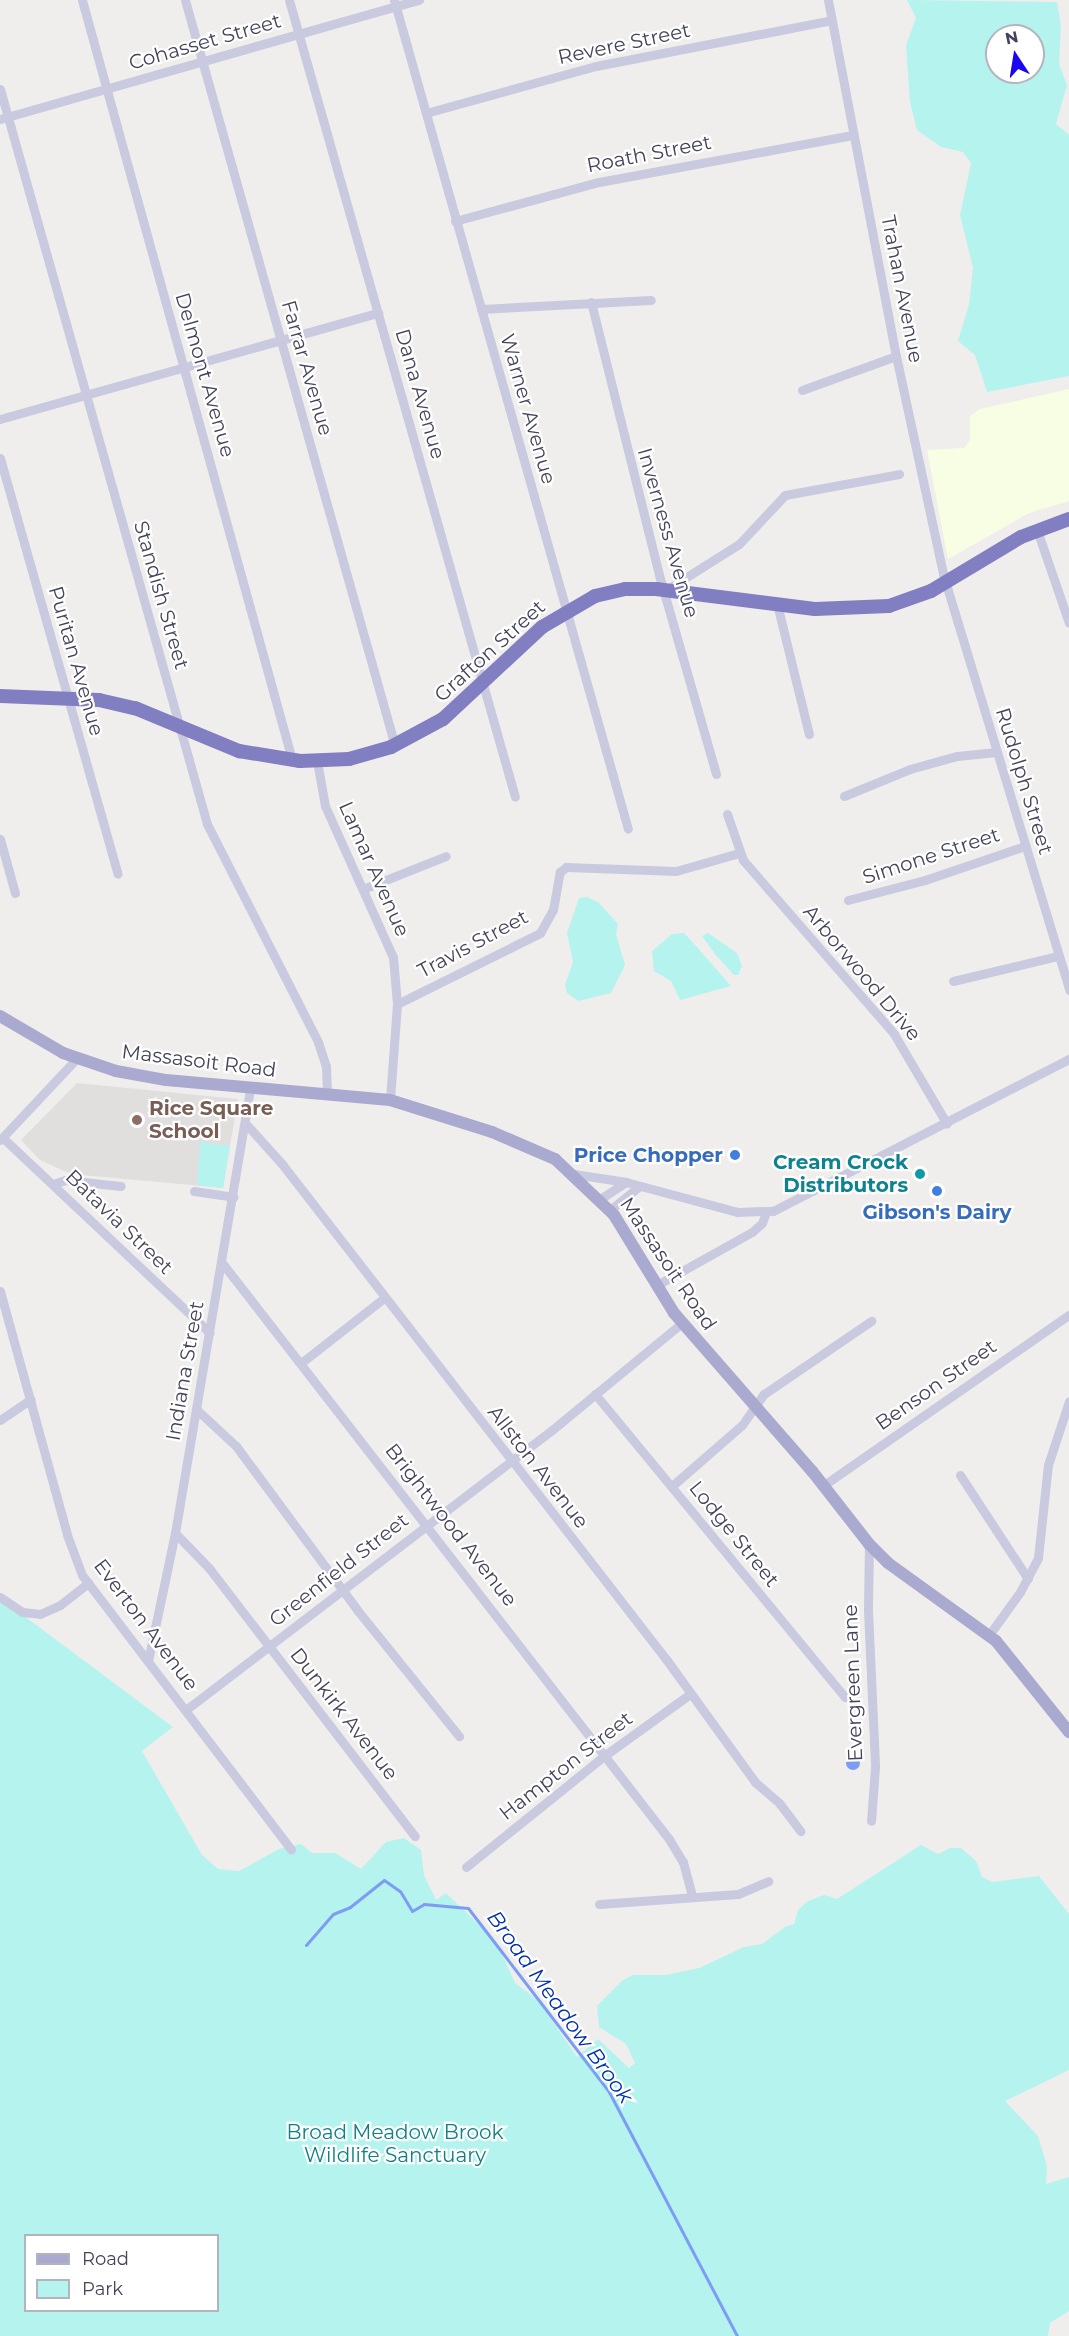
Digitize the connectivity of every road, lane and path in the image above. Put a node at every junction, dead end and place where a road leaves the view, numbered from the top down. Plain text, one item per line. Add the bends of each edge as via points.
1 (82, 0) edge
2 (185, 0) edge
3 (289, 0) edge
4 (419, 0) edge
5 (828, 0) edge
6 (395, 3) edge
7 (832, 20) junction
8 (299, 34) junction
9 (202, 61) junction
10 (0, 89) edge
11 (105, 89) junction
12 (426, 113) junction
13 (4, 118) edge
14 (853, 135) junction
15 (455, 221) junction
16 (651, 300) dead end
17 (591, 302) junction
18 (481, 309) junction
19 (378, 313) junction
20 (281, 338) junction
21 (896, 356) junction
22 (183, 367) junction
23 (802, 390) dead end
24 (86, 394) junction
25 (0, 419) edge
26 (0, 458) edge
27 (899, 474) dead end
28 (1069, 519) edge
29 (1037, 530) junction
30 (945, 583) junction
31 (666, 590) junction
32 (777, 604) junction
33 (567, 609) junction
34 (1069, 623) edge
35 (484, 683) junction
36 (0, 696) edge
37 (67, 697) junction
38 (180, 727) junction
39 (809, 734) dead end
40 (395, 746) junction
41 (998, 752) junction
42 (292, 760) junction
43 (317, 761) junction
44 (716, 774) dead end
45 (844, 796) dead end
46 (515, 797) dead end
47 (727, 814) dead end
48 (628, 829) dead end
49 (0, 839) edge
50 (1025, 846) junction
51 (739, 853) junction
52 (446, 856) dead end
53 (118, 874) dead end
54 (363, 889) junction
55 (15, 893) dead end
56 (848, 900) dead end
57 (1058, 956) junction
58 (953, 981) dead end
59 (1069, 990) edge
60 (397, 1004) junction
61 (0, 1016) edge
62 (76, 1059) junction
63 (1069, 1059) edge
64 (251, 1086) junction
65 (327, 1093) junction
66 (390, 1100) junction
67 (246, 1124) junction
68 (947, 1124) junction
69 (1, 1139) edge
70 (574, 1174) junction
71 (626, 1182) junction
72 (53, 1184) junction
73 (121, 1186) dead end
74 (638, 1187) junction
75 (194, 1191) dead end
76 (234, 1197) junction
77 (600, 1199) junction
78 (610, 1210) junction
79 (766, 1212) junction
80 (223, 1264) junction
81 (657, 1285) junction
82 (0, 1291) edge
83 (384, 1298) junction
84 (1069, 1315) edge
85 (871, 1321) dead end
86 (682, 1323) junction
87 (210, 1333) junction
88 (301, 1363) junction
89 (595, 1394) junction
90 (31, 1399) junction
91 (1069, 1401) edge
92 (755, 1407) junction
93 (196, 1409) junction
94 (0, 1420) edge
95 (1062, 1424) junction
96 (1069, 1434) edge
97 (510, 1461) junction
98 (960, 1475) dead end
99 (824, 1485) junction
100 (672, 1486) junction
101 (428, 1525) junction
102 (175, 1533) junction
103 (869, 1544) junction
104 (1028, 1579) junction
105 (88, 1583) junction
106 (343, 1591) junction
107 (0, 1597) edge
108 (989, 1635) junction
109 (269, 1646) junction
110 (148, 1661) junction
111 (690, 1694) junction
112 (845, 1697) dead end
113 (187, 1709) junction
114 (1069, 1732) edge
115 (459, 1736) dead end
116 (604, 1756) junction
117 (871, 1821) dead end
118 (800, 1832) dead end
119 (415, 1836) dead end
120 (291, 1849) dead end
121 (466, 1867) dead end
122 (768, 1881) dead end
123 (692, 1896) junction
124 (599, 1904) dead end

1 - 11 street, Delmont Avenue
2 - 9 street, Farrar Avenue
3 - 8 street, Dana Avenue
4 - 6 street, Cohasset Street
5 - 7 street, Trahan Avenue
6 - 8 street, Cohasset Street
6 - 12 street, Warner Avenue
7 - 12 street, Revere Street via 596,66
7 - 14 street, Trahan Avenue
8 - 9 street, Cohasset Street
8 - 19 street, Dana Avenue
9 - 11 street, Cohasset Street
9 - 20 street, Farrar Avenue
10 - 13 street, Standish Street
11 - 13 street, Cohasset Street
11 - 22 street, Delmont Avenue
12 - 15 street, Warner Avenue
13 - 24 street, Standish Street
14 - 15 street, Roath Street via 599,182
14 - 21 street, Trahan Avenue
15 - 18 street, Warner Avenue
16 - 17 street
17 - 18 street
17 - 31 street, Inverness Avenue via 618,420
18 - 33 street, Warner Avenue
19 - 20 street
19 - 35 street, Dana Avenue
20 - 22 street
20 - 40 street, Farrar Avenue
21 - 23 street
21 - 30 street, Trahan Avenue
22 - 24 street
22 - 42 street, Delmont Avenue
24 - 25 street
24 - 38 street, Standish Street
26 - 37 street, Puritan Avenue
27 - 31 street via 785,495 739,544
28 - 29 highway, Grafton Street
29 - 30 highway, Grafton Street via 1000,547
29 - 34 street
30 - 32 highway, Grafton Street via 902,603 876,608 831,610
30 - 41 street, Rudolph Street
31 - 32 highway, Grafton Street
31 - 33 highway, Grafton Street via 610,591
31 - 44 street, Inverness Avenue
32 - 39 street
33 - 35 highway, Grafton Street via 542,627
33 - 48 street, Warner Avenue
35 - 40 highway, Grafton Street via 443,719
35 - 46 street, Dana Avenue
36 - 37 highway, Grafton Street
37 - 38 highway, Grafton Street via 129,706
37 - 53 street, Puritan Avenue
38 - 42 highway, Grafton Street via 239,751
38 - 65 street, Standish Street via 209,830 318,1042 326,1066
40 - 43 highway, Grafton Street via 365,756
41 - 45 street via 957,756 910,769
41 - 50 street, Rudolph Street
42 - 43 highway, Grafton Street
43 - 54 street, Lamar Avenue via 325,806
47 - 51 street
49 - 55 street
50 - 56 street, Simone Street via 925,880
50 - 57 street, Rudolph Street
51 - 60 street, Travis Street via 676,871 566,867 560,872 553,910 540,933
51 - 68 street, Arborwood Drive via 894,1034
52 - 54 street
54 - 60 street, Lamar Avenue via 390,948
57 - 58 street
57 - 59 street, Rudolph Street
60 - 66 street, Lamar Avenue
61 - 62 main road, Massasoit Road
62 - 64 main road, Massasoit Road via 148,1078
62 - 69 street
63 - 68 street
64 - 65 main road, Massasoit Road
64 - 67 street, Indiana Street
65 - 66 main road, Massasoit Road
66 - 70 main road, Massasoit Road via 508,1138 544,1154
67 - 76 street, Indiana Street
67 - 83 street, Allston Avenue via 282,1164
68 - 79 street via 799,1200
69 - 72 street, Batavia Street
70 - 71 street
70 - 77 main road, Massasoit Road
71 - 74 street
71 - 77 street
72 - 73 street via 65,1180
72 - 87 street, Batavia Street
74 - 78 street
74 - 79 street via 724,1209
75 - 76 street
76 - 80 street, Indiana Street
77 - 78 main road, Massasoit Road
78 - 81 main road, Massasoit Road
79 - 81 street via 762,1223 752,1232
80 - 87 street, Indiana Street
80 - 88 street, Brightwood Avenue
81 - 86 main road, Massasoit Road
82 - 90 street, Everton Avenue
83 - 88 street
83 - 97 street, Allston Avenue
84 - 99 street, Benson Street
85 - 92 street via 764,1394
86 - 89 street, Greenfield Street
86 - 92 main road, Massasoit Road
87 - 93 street, Indiana Street
88 - 101 street, Brightwood Avenue
89 - 97 street, Greenfield Street
89 - 100 street, Lodge Street
90 - 94 street
90 - 105 street, Everton Avenue via 67,1535
91 - 95 street
92 - 99 main road, Massasoit Road
92 - 100 street via 742,1425
93 - 102 street, Indiana Street
93 - 106 street via 236,1446
95 - 96 street
95 - 104 street via 1048,1465 1041,1549
97 - 101 street, Greenfield Street
97 - 111 street, Allston Avenue
98 - 104 street
99 - 103 main road, Massasoit Road
100 - 112 street, Lodge Street
101 - 106 street, Greenfield Street
101 - 116 street, Brightwood Avenue
102 - 109 street, Dunkirk Avenue via 199,1556
102 - 110 street, Indiana Street
103 - 108 main road, Massasoit Road via 888,1563
103 - 117 street, Evergreen Lane via 868,1623 875,1767
104 - 108 street
105 - 107 street via 60,1605 40,1614 22,1612
105 - 110 street, Everton Avenue
106 - 109 street, Greenfield Street
106 - 115 street
108 - 114 main road, Massasoit Road via 1011,1656
109 - 113 street, Greenfield Street
109 - 119 street, Dunkirk Avenue
110 - 113 street, Everton Avenue
111 - 116 street, Hampton Street
111 - 118 street, Allston Avenue via 755,1782 780,1804
113 - 120 street, Everton Avenue
116 - 121 street, Hampton Street
116 - 123 street, Brightwood Avenue via 678,1851
122 - 123 street via 738,1894
123 - 124 street

